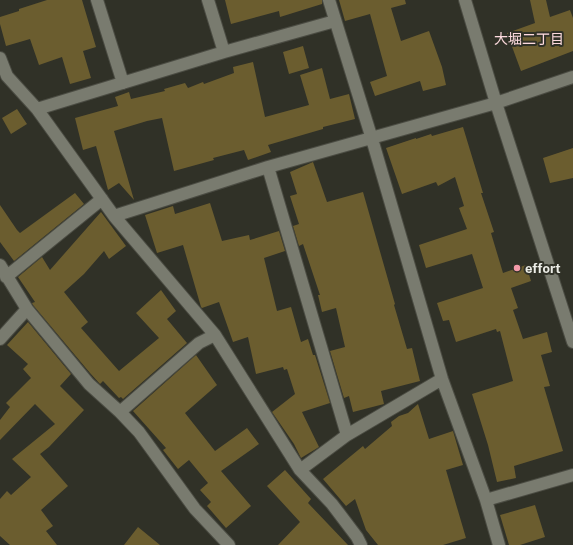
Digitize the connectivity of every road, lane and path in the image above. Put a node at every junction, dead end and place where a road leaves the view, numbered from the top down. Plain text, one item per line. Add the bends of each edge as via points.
1 (98, 0) edge
2 (208, 0) edge
3 (329, 0) edge
4 (465, 0) edge
5 (335, 21) junction
6 (224, 52) junction
7 (0, 58) edge
8 (4, 74) edge
9 (573, 77) edge
10 (122, 83) junction
11 (496, 103) junction
12 (37, 109) junction
13 (372, 139) junction
14 (268, 167) junction
15 (102, 199) junction
16 (114, 216) junction
17 (0, 266) edge
18 (6, 277) junction
19 (27, 309) junction
20 (215, 335) junction
21 (0, 339) edge
22 (573, 342) edge
23 (442, 379) junction
24 (120, 412) junction
25 (347, 435) junction
26 (300, 470) junction
27 (573, 475) edge
28 (486, 500) junction
29 (229, 545) edge
30 (360, 545) edge
31 (498, 545) edge

1 - 10 street
2 - 6 street
3 - 5 street
4 - 11 street
5 - 6 street
5 - 13 street
6 - 10 street
7 - 8 street
8 - 12 street
9 - 11 street
10 - 12 street
11 - 13 street
11 - 22 street
12 - 15 street
13 - 14 street
13 - 23 street
14 - 16 street
14 - 25 street
15 - 16 street
15 - 18 street
16 - 20 street
17 - 18 street
18 - 19 street
19 - 21 street
19 - 24 street via 89,384
20 - 24 street via 199,343
20 - 26 street
23 - 25 street
23 - 28 street
24 - 29 street via 139,432 195,509
25 - 26 street
26 - 30 street via 332,504 357,537
27 - 28 street
28 - 31 street

